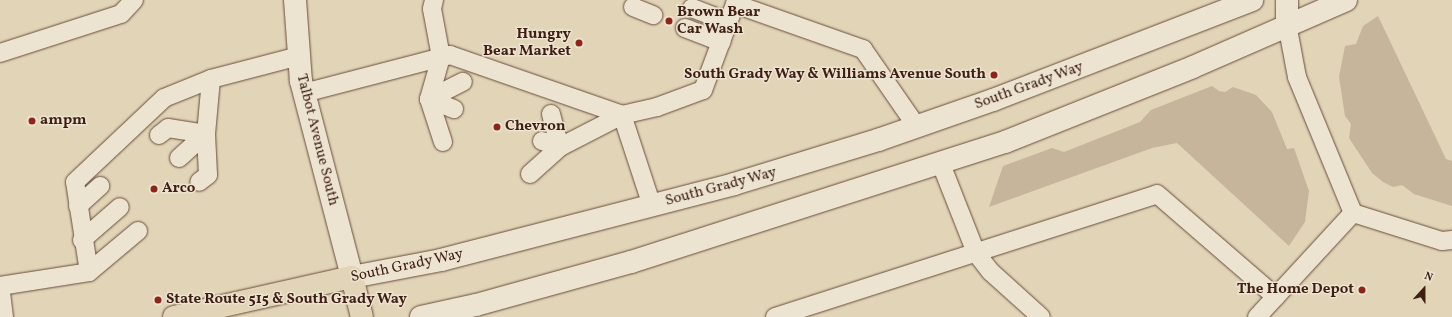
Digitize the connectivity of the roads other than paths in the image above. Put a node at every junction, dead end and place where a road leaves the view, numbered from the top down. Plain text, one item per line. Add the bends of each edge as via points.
1 (134, 0) edge
2 (295, 0) edge
3 (434, 0) edge
4 (1252, 0) edge
5 (1287, 0) edge
6 (1346, 0) edge
7 (730, 2) edge
8 (633, 7) dead end
9 (692, 8) dead end
10 (653, 15) dead end
11 (728, 22) junction
12 (1287, 24) junction
13 (685, 28) dead end
14 (721, 42) junction
15 (0, 53) edge
16 (299, 56) junction
17 (441, 57) junction
18 (211, 79) junction
19 (463, 82) dead end
20 (304, 93) junction
21 (428, 99) junction
22 (454, 109) dead end
23 (551, 114) dead end
24 (622, 115) junction
25 (917, 127) junction
26 (206, 134) junction
27 (159, 135) dead end
28 (542, 141) dead end
29 (443, 142) dead end
30 (560, 147) junction
31 (179, 158) dead end
32 (941, 164) junction
33 (530, 174) dead end
34 (199, 182) dead end
35 (100, 186) dead end
36 (78, 206) junction
37 (652, 206) junction
38 (120, 207) dead end
39 (1353, 213) junction
40 (138, 231) dead end
41 (82, 240) junction
42 (1452, 240) edge
43 (976, 254) junction
44 (89, 272) junction
45 (352, 278) junction
46 (1276, 297) junction
47 (4, 317) edge
48 (174, 317) edge
49 (362, 317) edge
50 (421, 317) edge
51 (775, 317) edge
52 (1041, 317) edge
53 (1257, 317) edge

1 - 15 lane via 121,14
2 - 16 main road, Talbot Avenue South
3 - 17 lane via 432,9
4 - 25 main road, South Grady Way
5 - 12 main road
6 - 12 main road
7 - 11 lane
7 - 25 lane via 863,49
8 - 10 lane
9 - 11 lane
11 - 14 lane
12 - 32 main road via 1135,90 1005,142
12 - 39 lane via 1297,77
13 - 14 lane
14 - 24 lane via 703,90 657,107
16 - 18 lane
16 - 20 main road, Talbot Avenue South
17 - 20 lane
17 - 21 lane
17 - 24 lane via 450,55
18 - 26 lane
18 - 36 lane via 164,98 75,182
19 - 21 lane
20 - 45 main road, Talbot Avenue South
21 - 22 lane
21 - 29 lane
23 - 30 lane
24 - 30 lane
24 - 37 lane
25 - 37 main road, South Grady Way via 734,184
26 - 27 lane via 168,128
26 - 31 lane
26 - 34 lane via 208,175
28 - 30 lane
30 - 33 lane
32 - 43 lane
32 - 50 main road via 631,262 476,305
35 - 36 lane
36 - 41 lane
37 - 45 main road, South Grady Way via 441,260
38 - 41 lane
39 - 42 lane via 1442,241
39 - 46 lane
40 - 44 lane
41 - 44 lane
43 - 46 lane via 1157,194
43 - 51 lane
43 - 52 lane via 991,272
44 - 47 lane via 0,286
45 - 48 main road, South Grady Way
45 - 49 main road
46 - 53 lane

